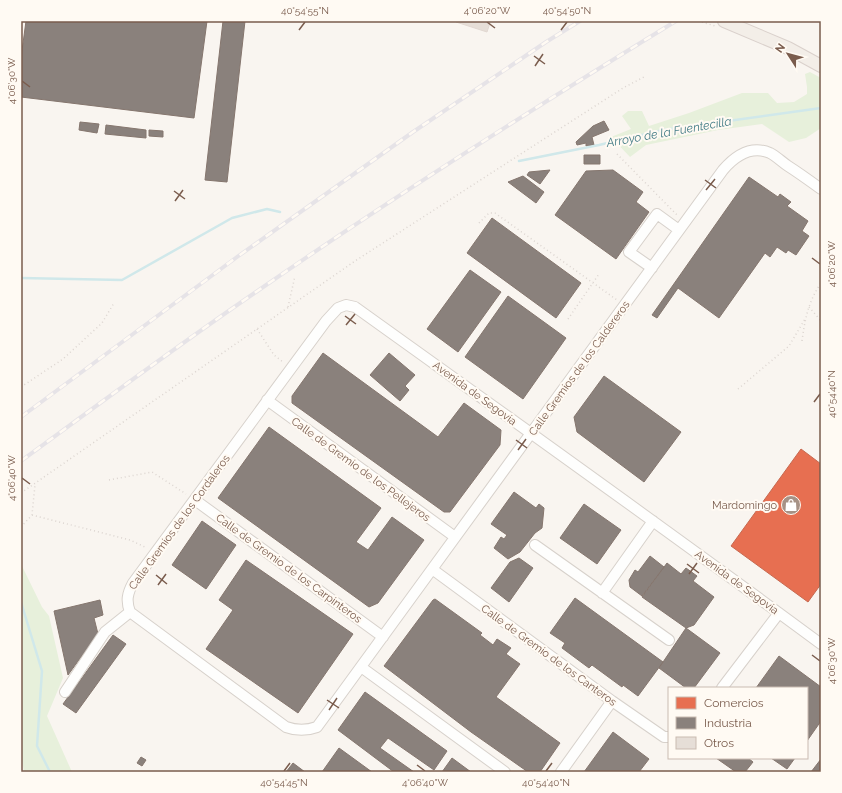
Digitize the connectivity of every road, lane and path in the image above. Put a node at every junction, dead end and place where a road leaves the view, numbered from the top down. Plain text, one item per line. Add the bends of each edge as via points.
1 (724, 21) edge
2 (821, 66) edge
3 (644, 77) dead end
4 (618, 154) dead end
5 (821, 189) edge
6 (479, 223) dead end
7 (682, 226) junction
8 (652, 268) junction
9 (599, 274) dead end
10 (295, 276) dead end
11 (593, 283) junction
12 (821, 283) edge
13 (114, 303) dead end
14 (624, 305) junction
15 (809, 306) junction
16 (355, 307) joint
17 (288, 308) junction
18 (568, 319) dead end
19 (805, 319) junction
20 (821, 321) edge
21 (257, 330) junction
22 (802, 341) dead end
23 (290, 368) junction
24 (21, 387) edge
25 (738, 389) dead end
26 (267, 400) junction
27 (531, 433) junction
28 (109, 480) dead end
29 (35, 485) junction
30 (21, 493) edge
31 (195, 500) junction
32 (32, 515) junction
33 (653, 521) junction
34 (21, 527) edge
35 (455, 537) junction
36 (535, 545) dead end
37 (156, 553) junction
38 (432, 569) junction
39 (602, 593) junction
40 (130, 612) junction
41 (779, 613) junction
42 (383, 637) junction
43 (669, 640) dead end
44 (821, 644) edge
45 (361, 666) junction
46 (723, 687) edge
47 (65, 692) dead end
48 (612, 701) junction
49 (668, 737) edge
50 (505, 772) edge
51 (561, 772) edge

1 - 2 main road via 788,48
3 - 17 path via 368,252
4 - 7 path
5 - 7 street, Calle Gremios de los Caldereros via 770,153 759,150 742,153 728,164
6 - 11 path via 489,213 496,213
7 - 8 street, Calle Gremios de los Caldereros
7 - 8 street via 657,214 629,252
8 - 14 street, Calle Gremios de los Caldereros
9 - 11 path
10 - 17 path
11 - 14 path
11 - 18 path
12 - 15 path
13 - 24 path via 102,323 63,359
14 - 27 street, Calle Gremios de los Caldereros
15 - 19 path
15 - 20 path
16 - 23 street, Calle Gremios de los Cordaleros via 346,304 338,308
16 - 27 street, Avenida de Segovia
17 - 21 path
19 - 22 path
19 - 25 path via 789,346
21 - 23 path via 274,355
21 - 29 path
23 - 26 street, Calle Gremios de los Cordaleros
26 - 31 street, Calle Gremios de los Cordaleros
26 - 35 street, Calle de Gremio de los Pellejeros
27 - 33 street, Avenida de Segovia
27 - 35 street, Calle Gremios de los Caldereros
28 - 31 path via 152,472
29 - 30 path
29 - 32 path
31 - 37 street, Calle Gremios de los Cordaleros
31 - 42 street, Calle de Gremio de los Carpinteros
32 - 34 path
32 - 37 path via 130,540
33 - 39 street
33 - 41 street, Avenida de Segovia
35 - 38 street, Calle Gremios de los Caldereros
36 - 39 street
37 - 40 street, Calle Gremios de los Cordaleros via 129,590 127,598
38 - 42 street, Calle Gremios de los Caldereros
38 - 48 street, Calle de Gremio de los Canteros
39 - 43 street
40 - 45 street, Calle Gremios de los Caldereros via 286,727 294,730 317,727
40 - 47 street via 105,632
41 - 44 street, Avenida de Segovia
41 - 46 street
42 - 45 street, Calle Gremios de los Caldereros
45 - 50 street
48 - 49 street, Calle de Gremio de los Canteros via 664,737
48 - 51 street

